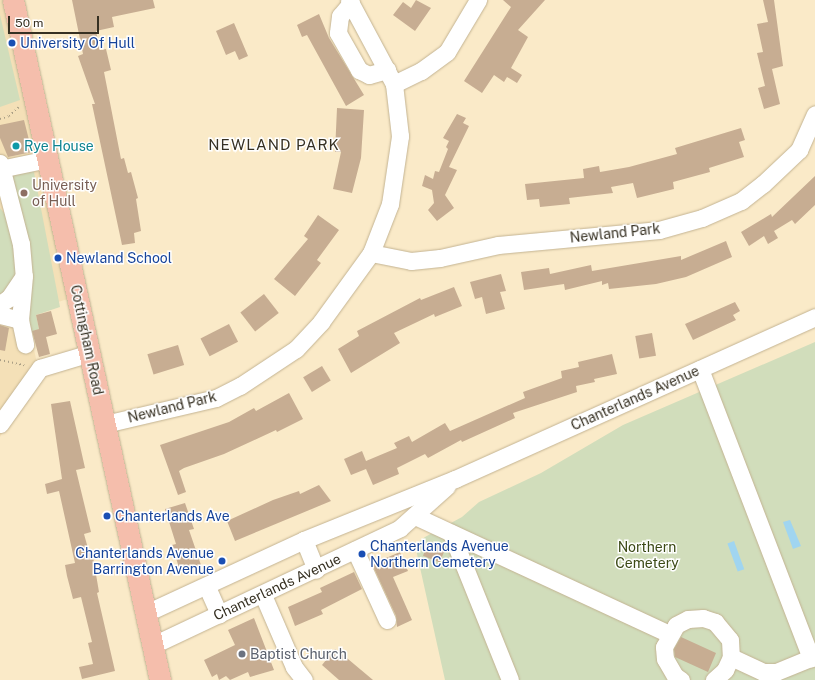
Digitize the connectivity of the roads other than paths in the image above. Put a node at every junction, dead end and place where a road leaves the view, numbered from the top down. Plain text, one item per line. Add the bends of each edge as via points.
1 (13, 0) edge
2 (478, 0) edge
3 (350, 2) edge
4 (390, 77) junction
5 (815, 114) edge
6 (48, 159) junction
7 (0, 167) edge
8 (6, 209) edge
9 (371, 253) junction
10 (24, 276) junction
11 (0, 304) edge
12 (0, 315) edge
13 (20, 320) junction
14 (814, 320) edge
15 (25, 344) dead end
16 (90, 353) junction
17 (700, 369) junction
18 (6, 405) edge
19 (0, 424) edge
20 (105, 424) junction
21 (455, 479) junction
22 (415, 516) junction
23 (451, 533) junction
24 (304, 540) junction
25 (355, 550) junction
26 (316, 570) junction
27 (207, 587) junction
28 (263, 595) junction
29 (146, 613) junction
30 (219, 614) junction
31 (387, 620) dead end
32 (669, 634) junction
33 (153, 645) junction
34 (731, 657) junction
35 (813, 657) edge
36 (777, 676) edge
37 (678, 679) edge
38 (160, 680) edge
39 (304, 680) edge
40 (510, 680) edge
41 (714, 680) edge

1 - 6 main road, Cottingham Road
2 - 4 street via 447,52 421,71
3 - 4 street, Newland Park
3 - 4 street via 340,16 338,33 359,70 369,75
4 - 9 street, Newland Park via 400,136 398,163 390,204
5 - 9 street, Newland Park via 799,150 763,184 741,201 702,218 659,230 498,245 440,258 411,261
6 - 7 street
6 - 16 main road, Cottingham Road
7 - 8 street
8 - 10 street via 21,244
9 - 20 street, Newland Park via 321,322 296,349 240,386 216,398
10 - 11 street via 9,298
10 - 13 street
12 - 13 street
13 - 15 street
14 - 17 street, Chanterlands Avenue
16 - 18 street via 40,368
16 - 20 main road, Cottingham Road
17 - 21 street, Chanterlands Avenue
17 - 35 street
18 - 19 street
20 - 29 main road, Cottingham Road
21 - 22 street, Chanterlands Avenue
21 - 24 street, Chanterlands Avenue
22 - 23 street
22 - 25 street, Chanterlands Avenue via 400,528
23 - 32 street
23 - 40 street
24 - 26 street
24 - 27 street, Chanterlands Avenue
25 - 26 street, Chanterlands Avenue
25 - 31 street
26 - 28 street, Chanterlands Avenue
27 - 29 street, Chanterlands Avenue
27 - 30 street
28 - 30 street, Chanterlands Avenue
28 - 39 street via 294,667
29 - 33 main road, Cottingham Road
30 - 33 street, Chanterlands Avenue
32 - 34 street via 688,619 702,618 716,622 730,640
32 - 37 street via 664,647 665,659
33 - 38 main road, Cottingham Road
34 - 36 street
34 - 41 street via 725,670
35 - 36 street

